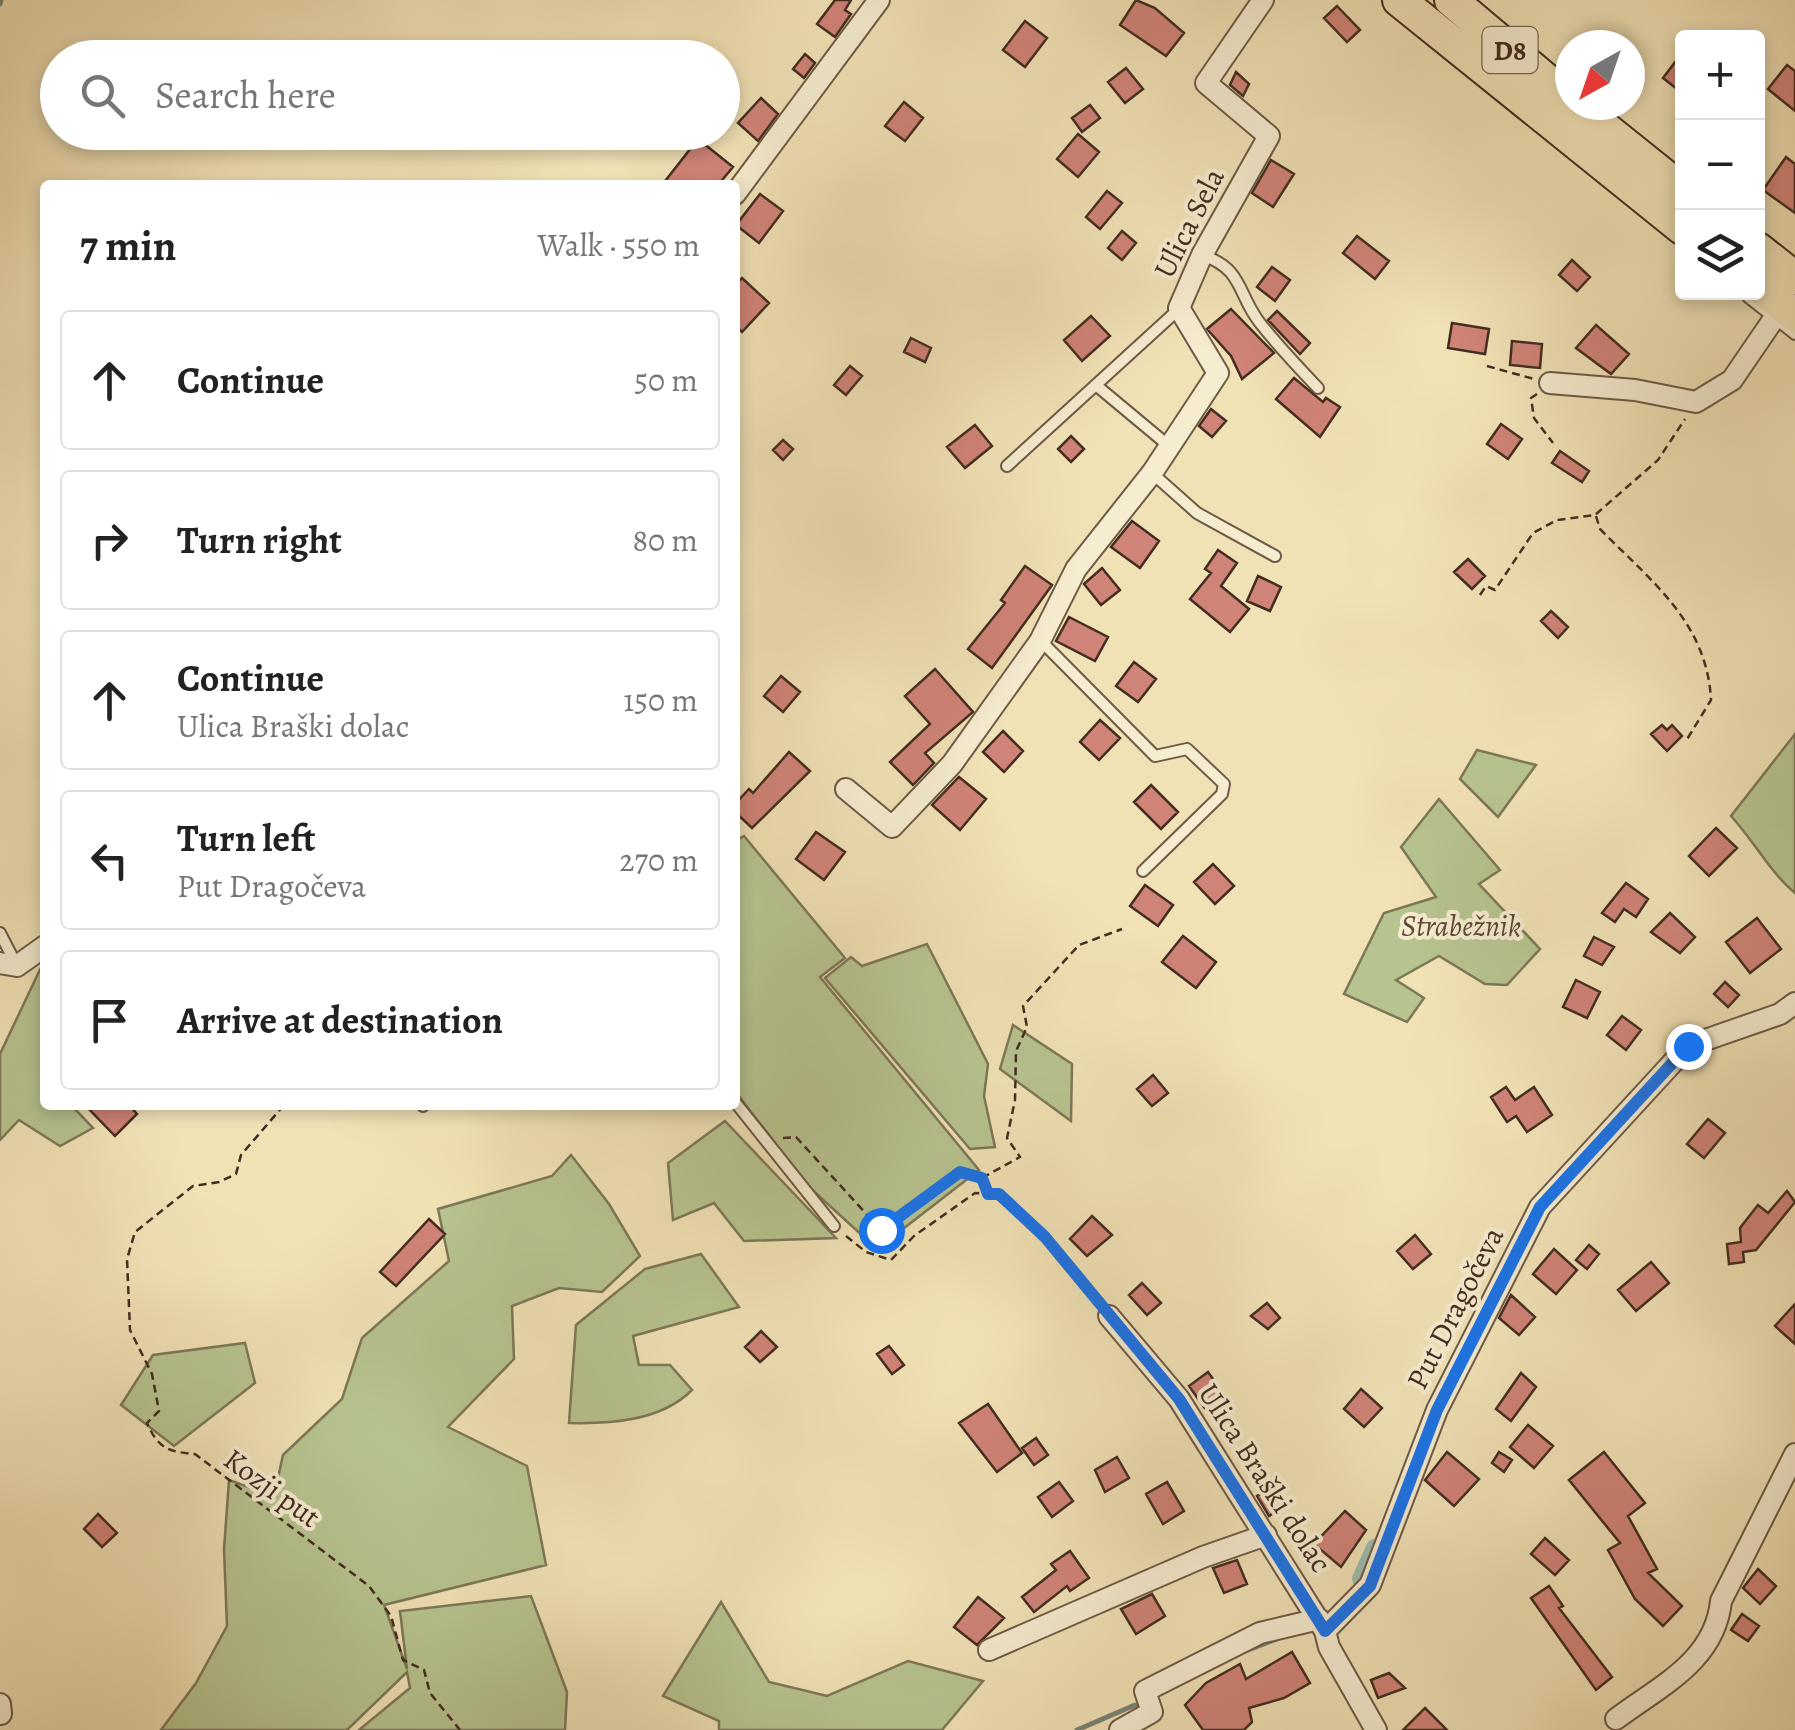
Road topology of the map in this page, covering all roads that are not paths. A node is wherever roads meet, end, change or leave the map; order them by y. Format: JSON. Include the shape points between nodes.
{"nodes":[{"id":1,"x":878,"y":0,"type":"edge"},
{"id":2,"x":1262,"y":0,"type":"edge"},
{"id":3,"x":1399,"y":0,"type":"edge"},
{"id":4,"x":1451,"y":0,"type":"edge"},
{"id":5,"x":1555,"y":87,"type":"edge"},
{"id":6,"x":1595,"y":120,"type":"edge"},
{"id":7,"x":1675,"y":184,"type":"edge"},
{"id":8,"x":740,"y":187,"type":"edge"},
{"id":9,"x":1675,"y":222,"type":"edge"},
{"id":10,"x":1765,"y":252,"type":"edge"},
{"id":11,"x":1202,"y":255,"type":"junction"},
{"id":12,"x":1793,"y":267,"type":"edge"},
{"id":13,"x":1765,"y":295,"type":"edge"},
{"id":14,"x":1756,"y":300,"type":"edge"},
{"id":15,"x":1179,"y":308,"type":"junction"},
{"id":16,"x":1784,"y":318,"type":"edge"},
{"id":17,"x":1795,"y":334,"type":"edge"},
{"id":18,"x":1550,"y":382,"type":"road end"},
{"id":19,"x":1097,"y":386,"type":"junction"},
{"id":20,"x":1318,"y":388,"type":"dead end"},
{"id":21,"x":1170,"y":447,"type":"junction"},
{"id":22,"x":1008,"y":466,"type":"dead end"},
{"id":23,"x":1152,"y":473,"type":"junction"},
{"id":24,"x":1276,"y":556,"type":"dead end"},
{"id":25,"x":1040,"y":640,"type":"junction"},
{"id":26,"x":846,"y":789,"type":"dead end"},
{"id":27,"x":1143,"y":872,"type":"dead end"},
{"id":28,"x":0,"y":933,"type":"edge"},
{"id":29,"x":40,"y":948,"type":"edge"},
{"id":30,"x":8,"y":964,"type":"edge"},
{"id":31,"x":1795,"y":1002,"type":"edge"},
{"id":32,"x":740,"y":1108,"type":"edge"},
{"id":33,"x":834,"y":1226,"type":"road end"},
{"id":34,"x":1109,"y":1316,"type":"road end"},
{"id":35,"x":1795,"y":1454,"type":"edge"},
{"id":36,"x":1266,"y":1535,"type":"junction"},
{"id":37,"x":1322,"y":1625,"type":"junction"},
{"id":38,"x":988,"y":1650,"type":"dead end"},
{"id":39,"x":1616,"y":1719,"type":"dead end"},
{"id":40,"x":1120,"y":1730,"type":"edge"},
{"id":41,"x":1376,"y":1730,"type":"edge"}],
"edges":[{"from":1,"to":8,"type":"street"},
{"from":2,"to":11,"type":"street","name":"Ulica Sela","via":[[1206,83],[1269,136]]},
{"from":3,"to":9,"type":"main road","number":"D8"},
{"from":4,"to":5,"type":"main road","number":"D8"},
{"from":6,"to":7,"type":"main road"},
{"from":10,"to":12,"type":"main road"},
{"from":11,"to":15,"type":"street","name":"Ulica Sela"},
{"from":11,"to":20,"type":"lane","via":[[1240,280],[1251,312]]},
{"from":13,"to":16,"type":"main road"},
{"from":14,"to":16,"type":"lane"},
{"from":15,"to":19,"type":"lane"},
{"from":15,"to":21,"type":"street","name":"Ulica Sela","via":[[1218,374]]},
{"from":16,"to":17,"type":"lane"},
{"from":16,"to":18,"type":"street","via":[[1732,380],[1696,402]]},
{"from":19,"to":21,"type":"lane"},
{"from":19,"to":22,"type":"lane"},
{"from":21,"to":23,"type":"street","name":"Ulica Sela"},
{"from":23,"to":24,"type":"lane","via":[[1197,513]]},
{"from":23,"to":25,"type":"street","name":"Ulica Sela","via":[[1076,569]]},
{"from":25,"to":26,"type":"street","name":"Ulica Sela","via":[[952,764],[892,827]]},
{"from":25,"to":27,"type":"lane","via":[[1155,756],[1187,749],[1224,784],[1222,794]]},
{"from":28,"to":30,"type":"lane"},
{"from":29,"to":30,"type":"street"},
{"from":31,"to":37,"type":"street","name":"Put Dragočeva","via":[[1780,1014],[1688,1046],[1540,1207],[1437,1410],[1370,1586]]},
{"from":32,"to":33,"type":"lane"},
{"from":34,"to":36,"type":"street","name":"Ulica Braški dolac","via":[[1179,1399]]},
{"from":35,"to":39,"type":"street","via":[[1721,1601],[1719,1622],[1701,1656]]},
{"from":36,"to":37,"type":"street","name":"Ulica Braški dolac"},
{"from":36,"to":38,"type":"street"},
{"from":37,"to":40,"type":"street","via":[[1260,1633],[1145,1692],[1152,1712]]},
{"from":37,"to":41,"type":"street"}]}
